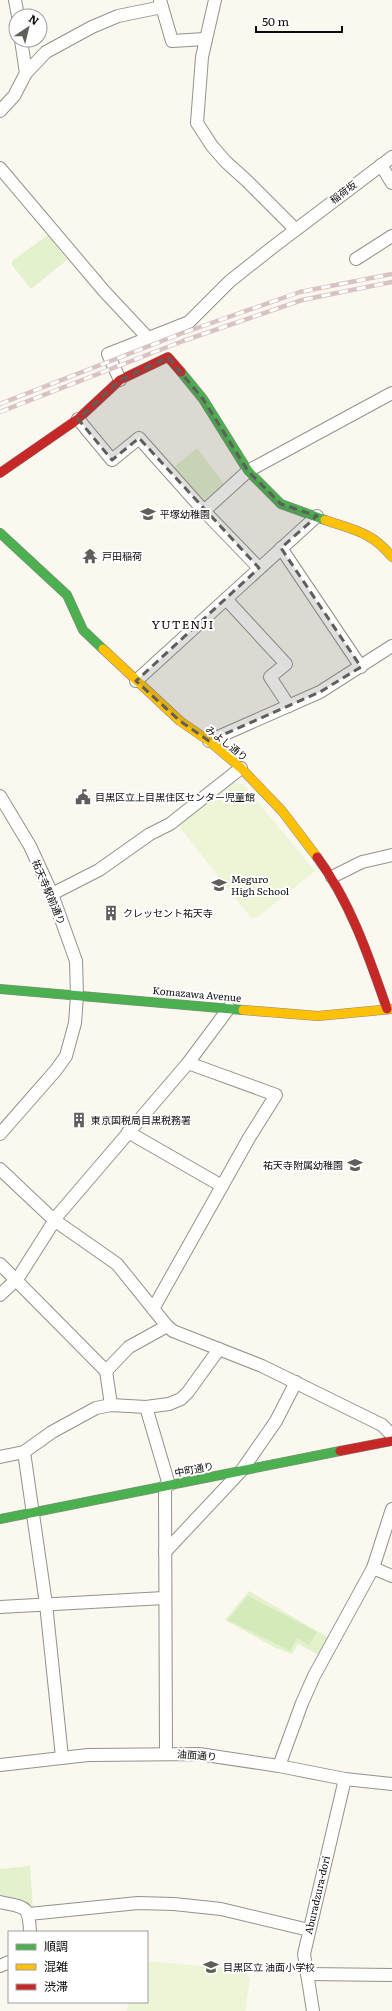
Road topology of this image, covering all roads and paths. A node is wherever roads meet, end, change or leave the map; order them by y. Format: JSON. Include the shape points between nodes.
{"nodes":[{"id":1,"x":215,"y":0,"type":"edge"},
{"id":2,"x":161,"y":3,"type":"edge"},
{"id":3,"x":205,"y":39,"type":"junction"},
{"id":4,"x":22,"y":48,"type":"edge"},
{"id":5,"x":26,"y":73,"type":"junction"},
{"id":6,"x":0,"y":111,"type":"edge"},
{"id":7,"x":392,"y":157,"type":"edge"},
{"id":8,"x":380,"y":165,"type":"junction"},
{"id":9,"x":0,"y":168,"type":"edge"},
{"id":10,"x":392,"y":183,"type":"edge"},
{"id":11,"x":295,"y":229,"type":"junction"},
{"id":12,"x":392,"y":236,"type":"edge"},
{"id":13,"x":356,"y":259,"type":"dead end"},
{"id":14,"x":148,"y":338,"type":"junction"},
{"id":15,"x":120,"y":380,"type":"junction"},
{"id":16,"x":392,"y":393,"type":"edge"},
{"id":17,"x":78,"y":419,"type":"junction"},
{"id":18,"x":248,"y":471,"type":"junction"},
{"id":19,"x":0,"y":473,"type":"edge"},
{"id":20,"x":204,"y":511,"type":"junction"},
{"id":21,"x":317,"y":516,"type":"junction"},
{"id":22,"x":0,"y":533,"type":"edge"},
{"id":23,"x":281,"y":548,"type":"junction"},
{"id":24,"x":392,"y":557,"type":"edge"},
{"id":25,"x":259,"y":568,"type":"junction"},
{"id":26,"x":226,"y":599,"type":"junction"},
{"id":27,"x":392,"y":646,"type":"edge"},
{"id":28,"x":361,"y":667,"type":"junction"},
{"id":29,"x":136,"y":681,"type":"junction"},
{"id":30,"x":289,"y":706,"type":"junction"},
{"id":31,"x":209,"y":742,"type":"junction"},
{"id":32,"x":242,"y":768,"type":"junction"},
{"id":33,"x":0,"y":796,"type":"edge"},
{"id":34,"x":392,"y":855,"type":"edge"},
{"id":35,"x":332,"y":877,"type":"junction"},
{"id":36,"x":52,"y":894,"type":"junction"},
{"id":37,"x":0,"y":988,"type":"edge"},
{"id":38,"x":77,"y":996,"type":"junction"},
{"id":39,"x":229,"y":1008,"type":"junction"},
{"id":40,"x":390,"y":1009,"type":"edge"},
{"id":41,"x":188,"y":1063,"type":"junction"},
{"id":42,"x":128,"y":1132,"type":"junction"},
{"id":43,"x":0,"y":1134,"type":"edge"},
{"id":44,"x":0,"y":1169,"type":"edge"},
{"id":45,"x":222,"y":1186,"type":"junction"},
{"id":46,"x":54,"y":1220,"type":"junction"},
{"id":47,"x":0,"y":1264,"type":"edge"},
{"id":48,"x":15,"y":1280,"type":"junction"},
{"id":49,"x":0,"y":1295,"type":"edge"},
{"id":50,"x":153,"y":1309,"type":"junction"},
{"id":51,"x":167,"y":1326,"type":"junction"},
{"id":52,"x":219,"y":1349,"type":"junction"},
{"id":53,"x":106,"y":1371,"type":"junction"},
{"id":54,"x":296,"y":1382,"type":"junction"},
{"id":55,"x":111,"y":1405,"type":"junction"},
{"id":56,"x":146,"y":1407,"type":"junction"},
{"id":57,"x":392,"y":1435,"type":"edge"},
{"id":58,"x":392,"y":1441,"type":"edge"},
{"id":59,"x":24,"y":1452,"type":"junction"},
{"id":60,"x":0,"y":1457,"type":"edge"},
{"id":61,"x":242,"y":1470,"type":"junction"},
{"id":62,"x":167,"y":1485,"type":"junction"},
{"id":63,"x":392,"y":1509,"type":"edge"},
{"id":64,"x":34,"y":1512,"type":"junction"},
{"id":65,"x":0,"y":1519,"type":"edge"},
{"id":66,"x":165,"y":1552,"type":"junction"},
{"id":67,"x":373,"y":1568,"type":"junction"},
{"id":68,"x":392,"y":1576,"type":"edge"},
{"id":69,"x":164,"y":1598,"type":"junction"},
{"id":70,"x":46,"y":1604,"type":"junction"},
{"id":71,"x":0,"y":1607,"type":"edge"},
{"id":72,"x":166,"y":1754,"type":"junction"},
{"id":73,"x":62,"y":1757,"type":"junction"},
{"id":74,"x":0,"y":1765,"type":"edge"},
{"id":75,"x":279,"y":1766,"type":"junction"},
{"id":76,"x":345,"y":1779,"type":"junction"},
{"id":77,"x":392,"y":1784,"type":"edge"},
{"id":78,"x":0,"y":1902,"type":"edge"},
{"id":79,"x":29,"y":1914,"type":"junction"},
{"id":80,"x":309,"y":1930,"type":"junction"},
{"id":81,"x":30,"y":1931,"type":"edge"},
{"id":82,"x":307,"y":1974,"type":"junction"},
{"id":83,"x":392,"y":1975,"type":"edge"},
{"id":84,"x":313,"y":2011,"type":"edge"}],
"edges":[{"from":1,"to":3,"type":"street"},
{"from":2,"to":3,"type":"street","via":[[172,42]]},
{"from":2,"to":5,"type":"street","via":[[92,27],[46,52]]},
{"from":3,"to":11,"type":"street","via":[[197,123],[226,162]]},
{"from":4,"to":5,"type":"street"},
{"from":5,"to":6,"type":"street","via":[[14,96]]},
{"from":7,"to":8,"type":"street","name":"稲荷坂"},
{"from":8,"to":10,"type":"street"},
{"from":8,"to":11,"type":"street","name":"稲荷坂"},
{"from":9,"to":14,"type":"street","via":[[104,291]]},
{"from":11,"to":14,"type":"street","name":"稲荷坂","via":[[230,281],[189,322]]},
{"from":12,"to":13,"type":"street"},
{"from":14,"to":15,"type":"street","via":[[108,354]]},
{"from":15,"to":17,"type":"street"},
{"from":15,"to":18,"type":"street","via":[[168,357],[203,399]]},
{"from":16,"to":18,"type":"street"},
{"from":17,"to":19,"type":"street"},
{"from":17,"to":20,"type":"street","via":[[112,460],[140,438]]},
{"from":18,"to":20,"type":"street"},
{"from":18,"to":21,"type":"street","via":[[281,504]]},
{"from":20,"to":25,"type":"street"},
{"from":21,"to":23,"type":"street"},
{"from":21,"to":24,"type":"street","via":[[373,537]]},
{"from":22,"to":29,"type":"street","name":"みよし通り","via":[[67,595],[83,630]]},
{"from":23,"to":25,"type":"street"},
{"from":23,"to":28,"type":"street"},
{"from":25,"to":26,"type":"street"},
{"from":26,"to":29,"type":"street"},
{"from":26,"to":30,"type":"street","via":[[286,664],[270,677]]},
{"from":27,"to":28,"type":"street"},
{"from":28,"to":30,"type":"street","via":[[320,692]]},
{"from":29,"to":31,"type":"street","name":"みよし通り","via":[[180,722]]},
{"from":30,"to":31,"type":"street"},
{"from":31,"to":32,"type":"street","name":"みよし通り"},
{"from":32,"to":35,"type":"street","name":"みよし通り","via":[[282,811]]},
{"from":32,"to":36,"type":"street","via":[[170,824],[150,834],[99,870]]},
{"from":33,"to":36,"type":"street","name":"祐天寺駅前通り","via":[[30,846]]},
{"from":34,"to":35,"type":"street","via":[[362,862]]},
{"from":35,"to":40,"type":"street","name":"みよし通り"},
{"from":36,"to":38,"type":"street","name":"祐天寺駅前通り","via":[[76,961]]},
{"from":37,"to":38,"type":"street","name":"Komazawa Avenue"},
{"from":38,"to":39,"type":"street","name":"Komazawa Avenue"},
{"from":38,"to":43,"type":"street","name":"祐天寺駅前通り","via":[[75,1023],[66,1056]]},
{"from":39,"to":40,"type":"street","name":"Komazawa Avenue","via":[[318,1016]]},
{"from":39,"to":41,"type":"street"},
{"from":41,"to":42,"type":"street"},
{"from":41,"to":45,"type":"street","via":[[276,1096]]},
{"from":42,"to":45,"type":"street"},
{"from":42,"to":46,"type":"street"},
{"from":44,"to":46,"type":"street"},
{"from":45,"to":50,"type":"street"},
{"from":46,"to":48,"type":"street"},
{"from":46,"to":50,"type":"street","via":[[117,1264]]},
{"from":47,"to":48,"type":"street"},
{"from":48,"to":49,"type":"street"},
{"from":48,"to":53,"type":"street"},
{"from":50,"to":51,"type":"street"},
{"from":51,"to":52,"type":"street","via":[[173,1331]]},
{"from":51,"to":53,"type":"street","via":[[129,1347]]},
{"from":52,"to":54,"type":"street"},
{"from":52,"to":56,"type":"street","via":[[181,1399],[169,1404]]},
{"from":53,"to":55,"type":"street"},
{"from":54,"to":57,"type":"street","via":[[382,1425]]},
{"from":54,"to":61,"type":"street","via":[[276,1421]]},
{"from":55,"to":56,"type":"street"},
{"from":55,"to":59,"type":"street","via":[[81,1415]]},
{"from":56,"to":62,"type":"street"},
{"from":58,"to":61,"type":"street","name":"中町通り"},
{"from":59,"to":60,"type":"street"},
{"from":59,"to":64,"type":"street"},
{"from":61,"to":62,"type":"street","name":"中町通り"},
{"from":61,"to":66,"type":"street"},
{"from":62,"to":64,"type":"street","name":"中町通り"},
{"from":62,"to":66,"type":"street"},
{"from":63,"to":67,"type":"street"},
{"from":64,"to":65,"type":"street","name":"中町通り"},
{"from":64,"to":70,"type":"street"},
{"from":66,"to":69,"type":"street"},
{"from":67,"to":68,"type":"street"},
{"from":67,"to":75,"type":"street","via":[[314,1676]]},
{"from":69,"to":70,"type":"street"},
{"from":69,"to":72,"type":"street"},
{"from":70,"to":71,"type":"street"},
{"from":70,"to":73,"type":"street"},
{"from":72,"to":73,"type":"street","name":"油面通り"},
{"from":72,"to":75,"type":"street","name":"油面通り","via":[[199,1754]]},
{"from":73,"to":74,"type":"street","name":"油面通り"},
{"from":75,"to":76,"type":"street","name":"油面通り"},
{"from":76,"to":77,"type":"street","name":"油面通り"},
{"from":76,"to":80,"type":"street","name":"Aburadzura-dori"},
{"from":78,"to":79,"type":"street","via":[[24,1908]]},
{"from":79,"to":80,"type":"street","via":[[138,1903],[174,1904],[221,1909]]},
{"from":79,"to":81,"type":"street"},
{"from":80,"to":82,"type":"street","name":"Aburadzura-dori","via":[[304,1954]]},
{"from":82,"to":83,"type":"street"},
{"from":82,"to":84,"type":"street","name":"Aburadzura-dori"}]}
